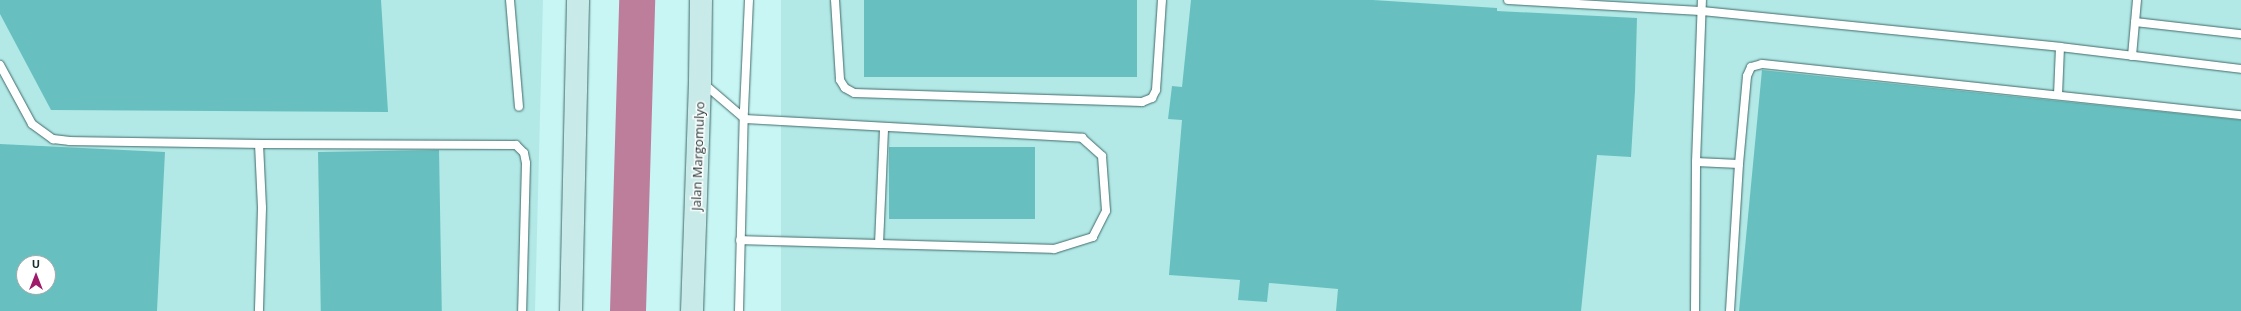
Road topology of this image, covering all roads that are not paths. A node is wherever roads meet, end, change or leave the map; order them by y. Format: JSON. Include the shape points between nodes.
{"nodes":[{"id":1,"x":510,"y":0,"type":"edge"},
{"id":2,"x":578,"y":0,"type":"edge"},
{"id":3,"x":701,"y":0,"type":"edge"},
{"id":4,"x":749,"y":0,"type":"edge"},
{"id":5,"x":835,"y":0,"type":"edge"},
{"id":6,"x":1162,"y":0,"type":"edge"},
{"id":7,"x":1508,"y":0,"type":"edge"},
{"id":8,"x":1702,"y":0,"type":"edge"},
{"id":9,"x":2137,"y":0,"type":"edge"},
{"id":10,"x":1702,"y":11,"type":"junction"},
{"id":11,"x":2135,"y":22,"type":"junction"},
{"id":12,"x":2241,"y":34,"type":"edge"},
{"id":13,"x":2060,"y":47,"type":"junction"},
{"id":14,"x":2132,"y":56,"type":"junction"},
{"id":15,"x":0,"y":65,"type":"edge"},
{"id":16,"x":2241,"y":69,"type":"edge"},
{"id":17,"x":700,"y":81,"type":"junction"},
{"id":18,"x":2058,"y":95,"type":"junction"},
{"id":19,"x":519,"y":107,"type":"dead end"},
{"id":20,"x":2241,"y":115,"type":"edge"},
{"id":21,"x":745,"y":119,"type":"junction"},
{"id":22,"x":884,"y":128,"type":"junction"},
{"id":23,"x":259,"y":144,"type":"junction"},
{"id":24,"x":1696,"y":162,"type":"junction"},
{"id":25,"x":1739,"y":164,"type":"junction"},
{"id":26,"x":740,"y":240,"type":"junction"},
{"id":27,"x":879,"y":244,"type":"junction"},
{"id":28,"x":259,"y":311,"type":"edge"},
{"id":29,"x":522,"y":311,"type":"edge"},
{"id":30,"x":571,"y":311,"type":"edge"},
{"id":31,"x":692,"y":311,"type":"edge"},
{"id":32,"x":739,"y":311,"type":"edge"},
{"id":33,"x":1695,"y":311,"type":"edge"},
{"id":34,"x":1730,"y":311,"type":"edge"}],
"edges":[{"from":1,"to":19,"type":"lane"},
{"from":2,"to":30,"type":"main road"},
{"from":3,"to":17,"type":"main road","name":"Jalan Margomulyo"},
{"from":4,"to":21,"type":"lane"},
{"from":5,"to":6,"type":"lane","via":[[840,80],[845,88],[854,93],[1142,102],[1152,98],[1156,90]]},
{"from":7,"to":10,"type":"lane"},
{"from":8,"to":10,"type":"lane"},
{"from":9,"to":11,"type":"lane"},
{"from":10,"to":13,"type":"lane"},
{"from":10,"to":24,"type":"lane"},
{"from":11,"to":12,"type":"lane"},
{"from":11,"to":14,"type":"lane"},
{"from":13,"to":14,"type":"lane"},
{"from":13,"to":18,"type":"lane"},
{"from":14,"to":16,"type":"lane"},
{"from":15,"to":23,"type":"lane","via":[[32,124],[53,139]]},
{"from":17,"to":21,"type":"lane"},
{"from":17,"to":31,"type":"main road","name":"Jalan Margomulyo"},
{"from":18,"to":20,"type":"lane"},
{"from":18,"to":25,"type":"lane","via":[[1762,64],[1751,67],[1747,76]]},
{"from":21,"to":22,"type":"lane"},
{"from":21,"to":26,"type":"lane"},
{"from":22,"to":27,"type":"lane"},
{"from":22,"to":27,"type":"lane","via":[[1082,138],[1102,156],[1106,211],[1093,237],[1054,249]]},
{"from":23,"to":28,"type":"lane","via":[[262,208]]},
{"from":23,"to":29,"type":"lane","via":[[516,145],[524,153],[526,162]]},
{"from":24,"to":25,"type":"lane"},
{"from":24,"to":33,"type":"lane"},
{"from":25,"to":34,"type":"lane"},
{"from":26,"to":27,"type":"lane"},
{"from":26,"to":32,"type":"lane"}]}
